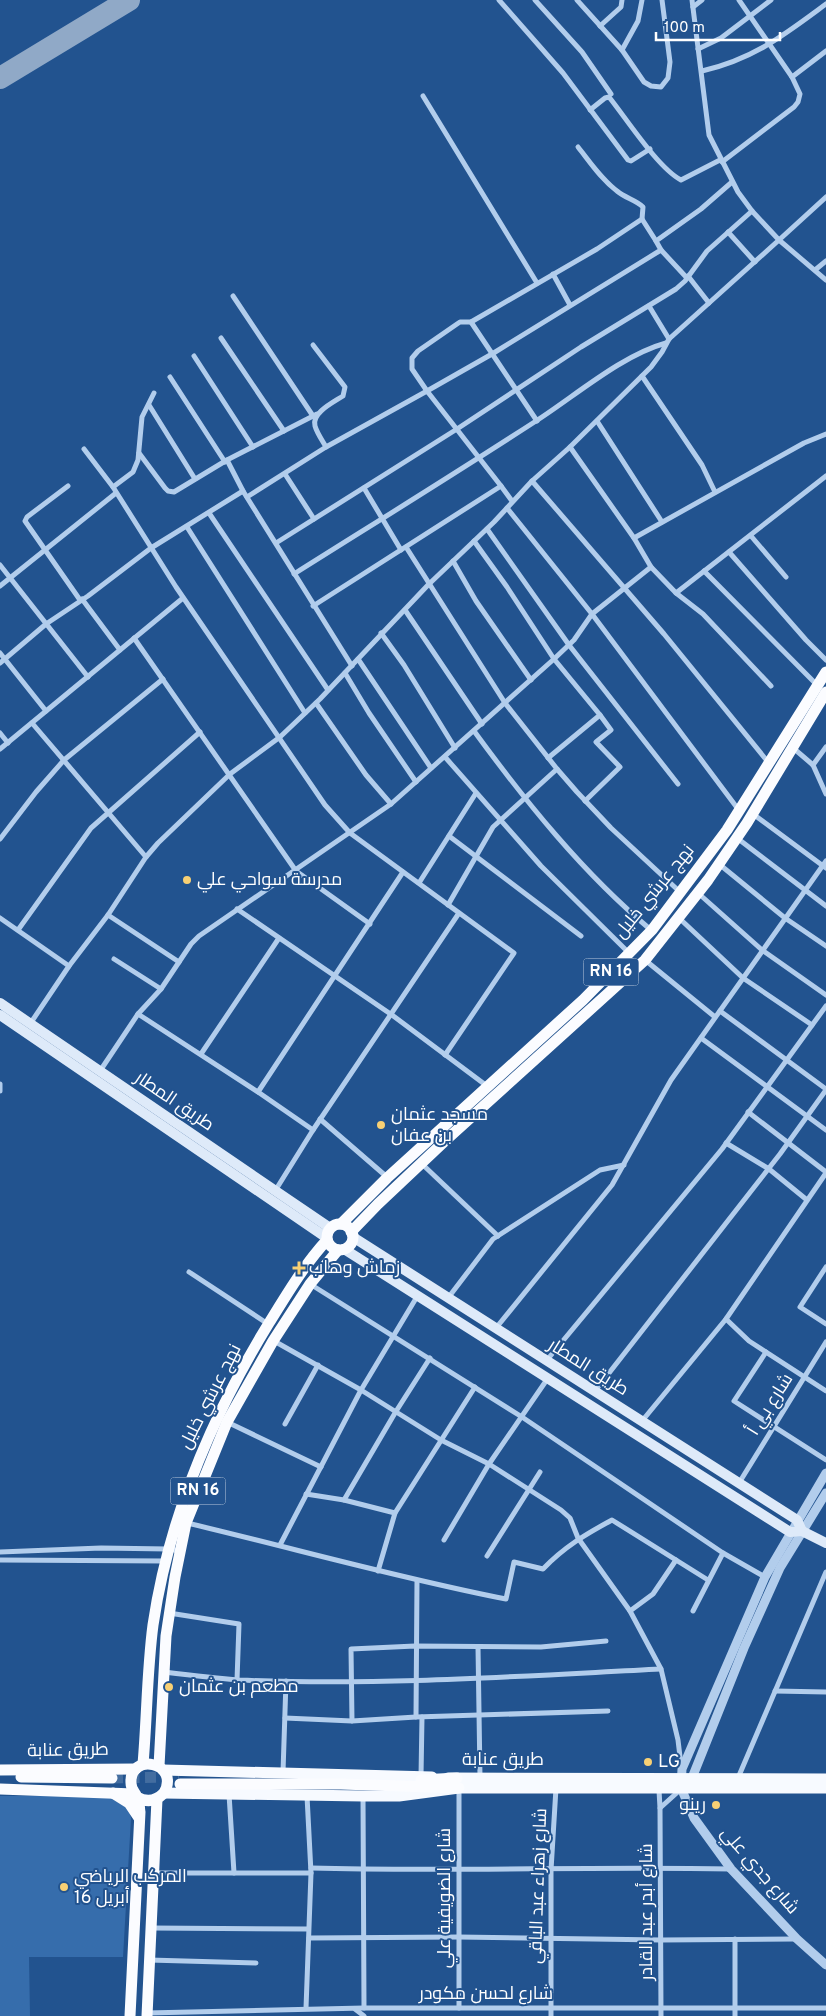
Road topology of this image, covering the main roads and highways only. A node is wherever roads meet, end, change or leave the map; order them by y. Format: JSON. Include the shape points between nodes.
{"nodes":[{"id":1,"x":826,"y":672,"type":"edge"},
{"id":2,"x":822,"y":689,"type":"edge"},
{"id":3,"x":0,"y":1003,"type":"edge"},
{"id":4,"x":0,"y":1015,"type":"edge"},
{"id":5,"x":28,"y":1028,"type":"junction"},
{"id":6,"x":272,"y":1195,"type":"junction"},
{"id":7,"x":331,"y":1232,"type":"junction"},
{"id":8,"x":352,"y":1233,"type":"junction"},
{"id":9,"x":341,"y":1250,"type":"junction"},
{"id":10,"x":802,"y":1531,"type":"junction"},
{"id":11,"x":826,"y":1543,"type":"edge"},
{"id":12,"x":144,"y":1747,"type":"junction"},
{"id":13,"x":140,"y":1767,"type":"junction"},
{"id":14,"x":122,"y":1768,"type":"junction"},
{"id":15,"x":161,"y":1768,"type":"junction"},
{"id":16,"x":0,"y":1770,"type":"edge"},
{"id":17,"x":0,"y":1777,"type":"edge"},
{"id":18,"x":684,"y":1778,"type":"junction"},
{"id":19,"x":826,"y":1779,"type":"edge"},
{"id":20,"x":179,"y":1781,"type":"tunnel mouth"},
{"id":21,"x":0,"y":1782,"type":"edge"},
{"id":22,"x":458,"y":1783,"type":"junction"},
{"id":23,"x":112,"y":1785,"type":"junction"},
{"id":24,"x":826,"y":1788,"type":"edge"},
{"id":25,"x":0,"y":1789,"type":"edge"},
{"id":26,"x":136,"y":1795,"type":"junction"},
{"id":27,"x":160,"y":1796,"type":"junction"},
{"id":28,"x":140,"y":1820,"type":"junction"},
{"id":29,"x":147,"y":2014,"type":"edge"},
{"id":30,"x":130,"y":2016,"type":"edge"}],
"edges":[{"from":1,"to":2,"type":"highway","name":"نهج عرشي خليل","number":"RN 16"},
{"from":2,"to":7,"type":"highway","name":"نهج عرشي خليل","number":"RN 16","via":[[768,763],[727,830],[652,930],[583,1000]]},
{"from":2,"to":8,"type":"highway","name":"نهج عرشي خليل","number":"RN 16","via":[[753,814],[698,893],[645,960],[378,1204]]},
{"from":3,"to":5,"type":"main road","name":"طريق المطار"},
{"from":4,"to":5,"type":"main road","name":"طريق المطار"},
{"from":5,"to":6,"type":"main road","name":"طريق المطار"},
{"from":5,"to":6,"type":"main road","name":"طريق المطار","via":[[100,1071]]},
{"from":6,"to":7,"type":"main road","name":"طريق المطار"},
{"from":7,"to":8,"type":"highway","via":[[347,1226]]},
{"from":7,"to":9,"type":"highway","via":[[331,1247]]},
{"from":7,"to":12,"type":"highway","name":"نهج عرشي خليل","number":"RN 16","via":[[244,1365],[211,1431],[184,1497],[168,1549],[153,1625]]},
{"from":8,"to":9,"type":"highway","via":[[351,1242]]},
{"from":8,"to":10,"type":"main road","name":"طريق المطار","via":[[356,1239],[797,1520]]},
{"from":9,"to":10,"type":"main road","name":"طريق المطار","via":[[418,1295],[790,1532]]},
{"from":9,"to":15,"type":"highway","name":"نهج عرشي خليل","number":"RN 16","via":[[310,1284],[227,1422],[186,1523],[169,1613]]},
{"from":10,"to":11,"type":"main road"},
{"from":12,"to":13,"type":"highway","name":"نهج عرشي خليل","number":"RN 16"},
{"from":12,"to":14,"type":"highway","via":[[136,1763]]},
{"from":13,"to":14,"type":"highway","name":"طريق عنابة"},
{"from":13,"to":15,"type":"highway","via":[[148,1764]]},
{"from":13,"to":26,"type":"highway","via":[[130,1781]]},
{"from":14,"to":16,"type":"highway","name":"طريق عنابة"},
{"from":15,"to":22,"type":"main road","via":[[421,1777]]},
{"from":15,"to":27,"type":"highway","via":[[168,1784]]},
{"from":17,"to":23,"type":"highway","name":"طريق عنابة"},
{"from":18,"to":19,"type":"main road","name":"طريق عنابة"},
{"from":18,"to":22,"type":"main road","name":"طريق عنابة","via":[[480,1778]]},
{"from":18,"to":22,"type":"main road","name":"طريق عنابة","via":[[659,1790]]},
{"from":18,"to":24,"type":"main road","name":"طريق عنابة"},
{"from":20,"to":22,"type":"highway","name":"طريق عنابة"},
{"from":21,"to":23,"type":"highway","name":"طريق عنابة"},
{"from":22,"to":27,"type":"main road","via":[[399,1796]]},
{"from":23,"to":25,"type":"highway","name":"طريق عنابة"},
{"from":23,"to":26,"type":"highway","name":"طريق عنابة"},
{"from":23,"to":28,"type":"highway"},
{"from":26,"to":27,"type":"highway","via":[[144,1800]]},
{"from":26,"to":28,"type":"highway"},
{"from":27,"to":29,"type":"highway"},
{"from":28,"to":30,"type":"highway"}]}
